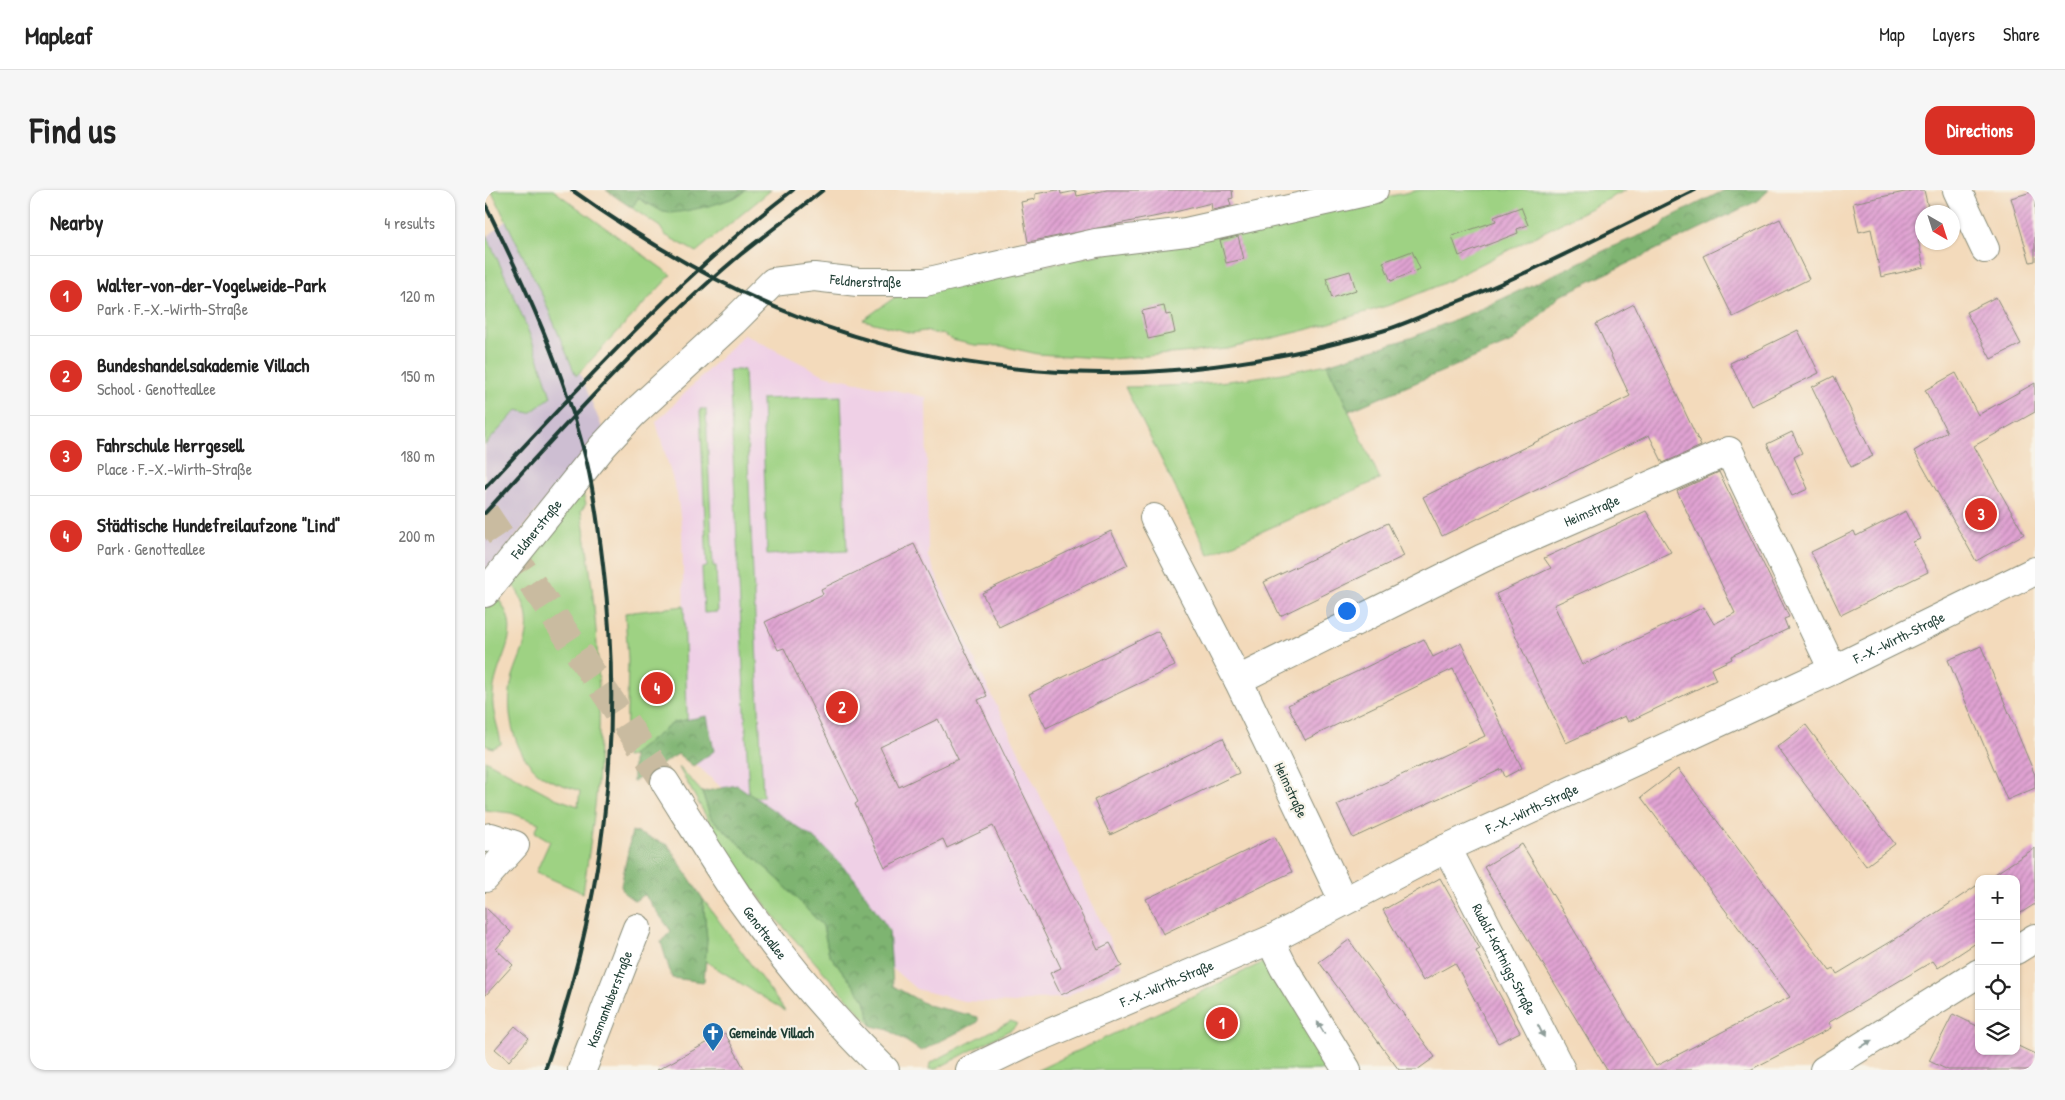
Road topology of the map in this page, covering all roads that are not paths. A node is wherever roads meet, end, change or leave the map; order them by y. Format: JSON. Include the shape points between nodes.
{"nodes":[{"id":1,"x":1374,"y":190,"type":"edge"},
{"id":2,"x":1957,"y":190,"type":"edge"},
{"id":3,"x":1985,"y":249,"type":"dead end"},
{"id":4,"x":1154,"y":518,"type":"dead end"},
{"id":5,"x":2035,"y":571,"type":"edge"},
{"id":6,"x":485,"y":592,"type":"edge"},
{"id":7,"x":1833,"y":670,"type":"junction"},
{"id":8,"x":1239,"y":680,"type":"junction"},
{"id":9,"x":665,"y":782,"type":"tunnel mouth"},
{"id":10,"x":485,"y":838,"type":"edge"},
{"id":11,"x":1447,"y":848,"type":"junction"},
{"id":12,"x":485,"y":878,"type":"edge"},
{"id":13,"x":1343,"y":900,"type":"junction"},
{"id":14,"x":637,"y":928,"type":"dead end"},
{"id":15,"x":2035,"y":938,"type":"edge"},
{"id":16,"x":1270,"y":940,"type":"junction"},
{"id":17,"x":2020,"y":947,"type":"edge"},
{"id":18,"x":1975,"y":976,"type":"edge"},
{"id":19,"x":582,"y":1070,"type":"edge"},
{"id":20,"x":885,"y":1070,"type":"edge"},
{"id":21,"x":970,"y":1070,"type":"edge"},
{"id":22,"x":1347,"y":1070,"type":"edge"},
{"id":23,"x":1561,"y":1070,"type":"edge"},
{"id":24,"x":1824,"y":1070,"type":"edge"}],
"edges":[{"from":1,"to":6,"type":"street","name":"Feldnerstraße","via":[[1185,232],[1096,244],[925,282],[858,282],[814,277],[773,282],[666,381],[603,446]]},
{"from":2,"to":3,"type":"street"},
{"from":4,"to":8,"type":"street","name":"Heimstraße"},
{"from":5,"to":7,"type":"street","name":"F.-X.-Wirth-Straße"},
{"from":7,"to":8,"type":"street","name":"Heimstraße","via":[[1729,451],[1483,558]]},
{"from":7,"to":11,"type":"street","name":"F.-X.-Wirth-Straße"},
{"from":8,"to":13,"type":"street","name":"Heimstraße"},
{"from":9,"to":20,"type":"street","name":"Genotteallee","via":[[737,895],[805,984]]},
{"from":10,"to":12,"type":"street","via":[[515,845]]},
{"from":11,"to":13,"type":"street","name":"F.-X.-Wirth-Straße"},
{"from":11,"to":23,"type":"street","name":"Rudolf-Kattnigg-Straße","one_way":true},
{"from":13,"to":16,"type":"street","name":"F.-X.-Wirth-Straße"},
{"from":14,"to":19,"type":"street","name":"Kasmanhuberstraße"},
{"from":15,"to":17,"type":"street"},
{"from":16,"to":21,"type":"street","name":"F.-X.-Wirth-Straße","via":[[1026,1043]]},
{"from":22,"to":16,"type":"street","one_way":true},
{"from":24,"to":18,"type":"street","one_way":true}]}
